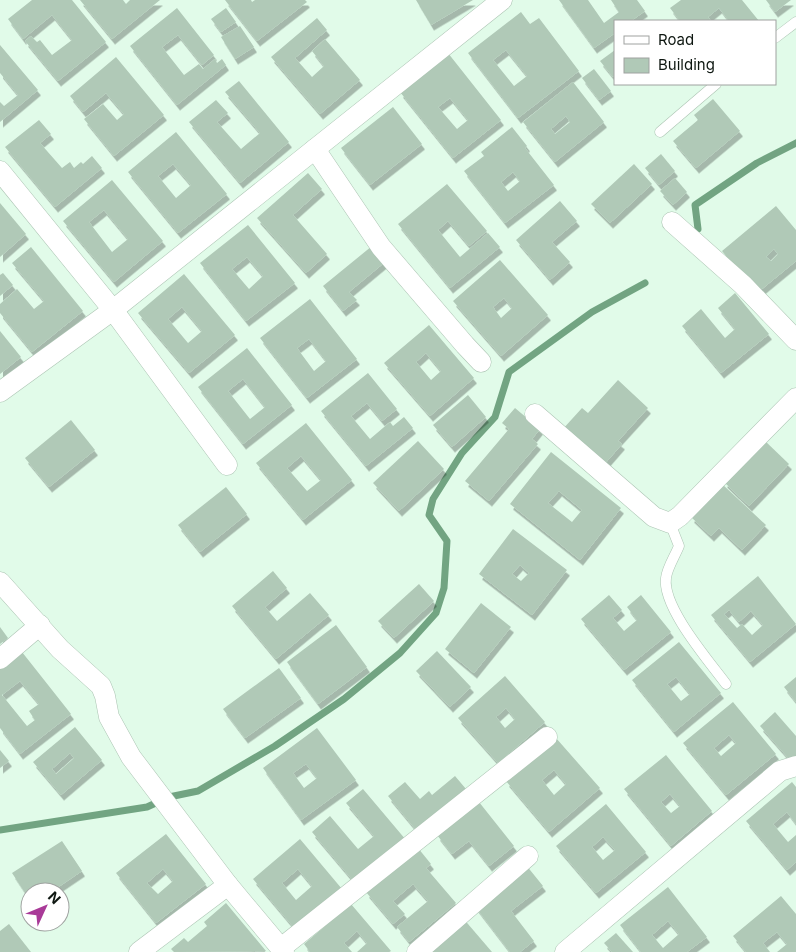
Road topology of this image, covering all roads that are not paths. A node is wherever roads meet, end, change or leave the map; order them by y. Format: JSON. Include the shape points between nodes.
{"nodes":[{"id":1,"x":502,"y":0,"type":"edge"},
{"id":2,"x":796,"y":22,"type":"edge"},
{"id":3,"x":776,"y":37,"type":"edge"},
{"id":4,"x":715,"y":85,"type":"edge"},
{"id":5,"x":660,"y":132,"type":"dead end"},
{"id":6,"x":315,"y":149,"type":"junction"},
{"id":7,"x":0,"y":171,"type":"edge"},
{"id":8,"x":672,"y":222,"type":"dead end"},
{"id":9,"x":112,"y":310,"type":"junction"},
{"id":10,"x":796,"y":340,"type":"edge"},
{"id":11,"x":481,"y":362,"type":"dead end"},
{"id":12,"x":0,"y":392,"type":"edge"},
{"id":13,"x":796,"y":398,"type":"edge"},
{"id":14,"x":536,"y":414,"type":"dead end"},
{"id":15,"x":227,"y":465,"type":"dead end"},
{"id":16,"x":670,"y":523,"type":"junction"},
{"id":17,"x":0,"y":582,"type":"edge"},
{"id":18,"x":40,"y":625,"type":"junction"},
{"id":19,"x":0,"y":659,"type":"edge"},
{"id":20,"x":726,"y":684,"type":"dead end"},
{"id":21,"x":547,"y":737,"type":"dead end"},
{"id":22,"x":796,"y":766,"type":"edge"},
{"id":23,"x":528,"y":856,"type":"dead end"},
{"id":24,"x":228,"y":885,"type":"junction"},
{"id":25,"x":283,"y":950,"type":"edge"},
{"id":26,"x":140,"y":952,"type":"edge"},
{"id":27,"x":417,"y":952,"type":"edge"},
{"id":28,"x":565,"y":952,"type":"edge"}],
"edges":[{"from":1,"to":6,"type":"street"},
{"from":2,"to":3,"type":"lane"},
{"from":4,"to":5,"type":"lane"},
{"from":6,"to":9,"type":"street"},
{"from":6,"to":11,"type":"street","via":[[382,247]]},
{"from":7,"to":9,"type":"street"},
{"from":8,"to":10,"type":"street","via":[[743,285]]},
{"from":9,"to":12,"type":"street"},
{"from":9,"to":15,"type":"street"},
{"from":13,"to":16,"type":"street"},
{"from":14,"to":16,"type":"street","via":[[654,517]]},
{"from":16,"to":20,"type":"lane","via":[[679,546],[666,578],[668,596],[686,631]]},
{"from":17,"to":18,"type":"street"},
{"from":18,"to":19,"type":"street"},
{"from":18,"to":24,"type":"street","via":[[60,649],[101,686],[109,716],[131,757]]},
{"from":21,"to":25,"type":"street"},
{"from":22,"to":28,"type":"street","via":[[780,771]]},
{"from":23,"to":27,"type":"street"},
{"from":24,"to":25,"type":"street"},
{"from":24,"to":26,"type":"street"}]}
